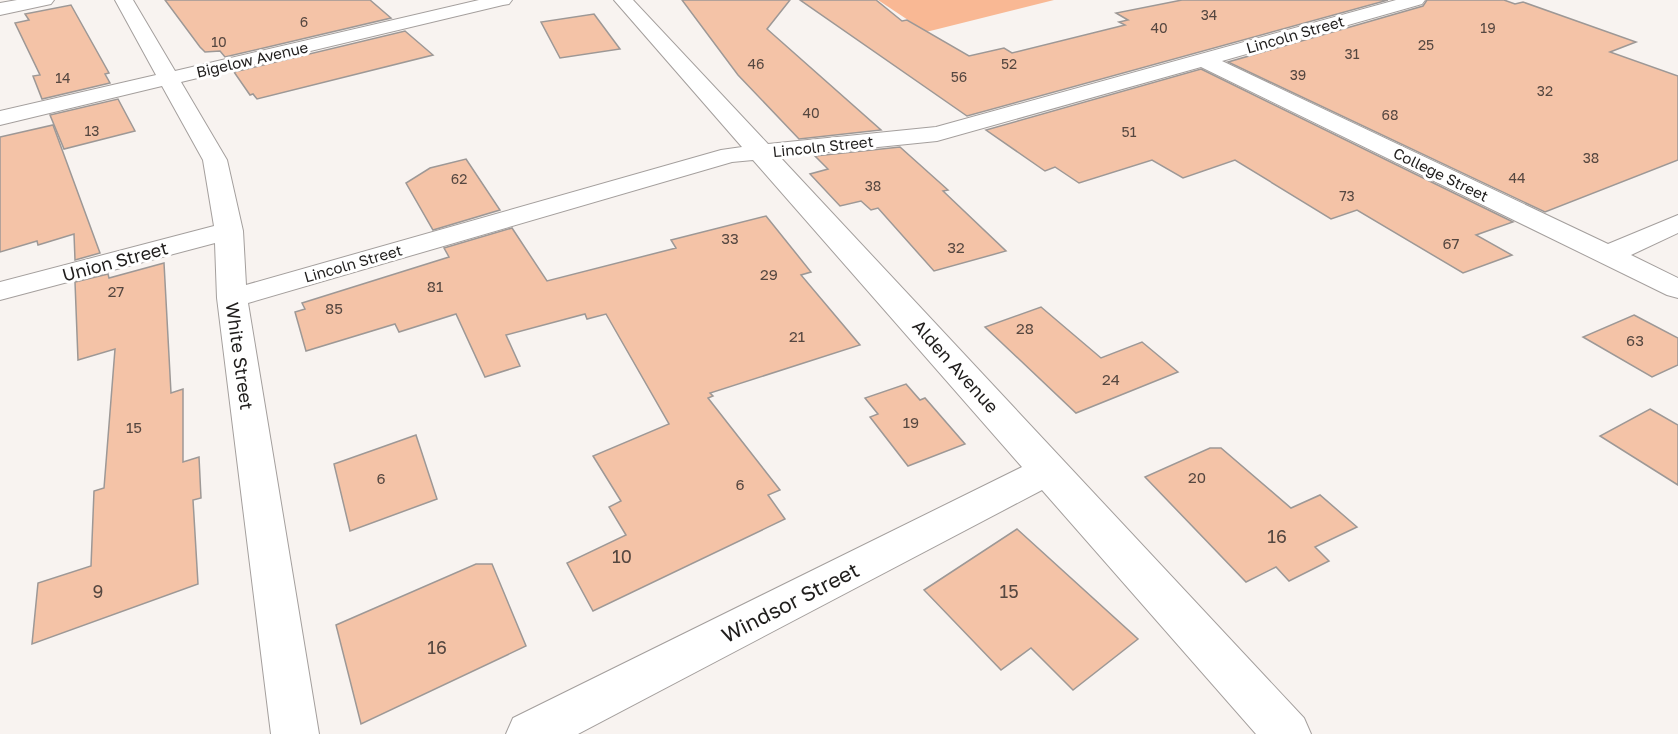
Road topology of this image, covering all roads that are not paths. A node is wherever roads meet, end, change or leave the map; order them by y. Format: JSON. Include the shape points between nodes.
{"nodes":[{"id":1,"x":45,"y":0,"type":"edge"},
{"id":2,"x":124,"y":0,"type":"edge"},
{"id":3,"x":504,"y":0,"type":"edge"},
{"id":4,"x":623,"y":0,"type":"edge"},
{"id":5,"x":1416,"y":0,"type":"edge"},
{"id":6,"x":0,"y":9,"type":"edge"},
{"id":7,"x":1204,"y":60,"type":"junction"},
{"id":8,"x":169,"y":78,"type":"junction"},
{"id":9,"x":0,"y":118,"type":"edge"},
{"id":10,"x":764,"y":153,"type":"junction"},
{"id":11,"x":1678,"y":223,"type":"edge"},
{"id":12,"x":229,"y":231,"type":"junction"},
{"id":13,"x":1608,"y":255,"type":"junction"},
{"id":14,"x":1678,"y":289,"type":"edge"},
{"id":15,"x":0,"y":291,"type":"edge"},
{"id":16,"x":232,"y":298,"type":"junction"},
{"id":17,"x":1049,"y":470,"type":"junction"},
{"id":18,"x":295,"y":734,"type":"edge"},
{"id":19,"x":530,"y":734,"type":"edge"},
{"id":20,"x":1287,"y":734,"type":"edge"}],
"edges":[{"from":1,"to":6,"type":"street"},
{"from":2,"to":8,"type":"street","name":"White Street"},
{"from":3,"to":8,"type":"street","name":"Bigelow Avenue"},
{"from":4,"to":10,"type":"street","name":"Alden Avenue"},
{"from":5,"to":7,"type":"street","name":"Lincoln Street"},
{"from":7,"to":10,"type":"street","name":"Lincoln Street","via":[[937,134]]},
{"from":7,"to":13,"type":"street","name":"College Street"},
{"from":8,"to":9,"type":"street","name":"Bigelow Avenue"},
{"from":8,"to":12,"type":"street","name":"White Street","via":[[215,160],[223,185]]},
{"from":10,"to":16,"type":"street","name":"Lincoln Street","via":[[730,155]]},
{"from":10,"to":17,"type":"street","name":"Alden Avenue"},
{"from":11,"to":13,"type":"street"},
{"from":12,"to":15,"type":"street","name":"Union Street"},
{"from":12,"to":16,"type":"street","name":"White Street"},
{"from":13,"to":14,"type":"street","name":"College Street"},
{"from":16,"to":18,"type":"street","name":"White Street"},
{"from":17,"to":19,"type":"street","name":"Windsor Street"},
{"from":17,"to":20,"type":"street","name":"Alden Avenue"}]}
